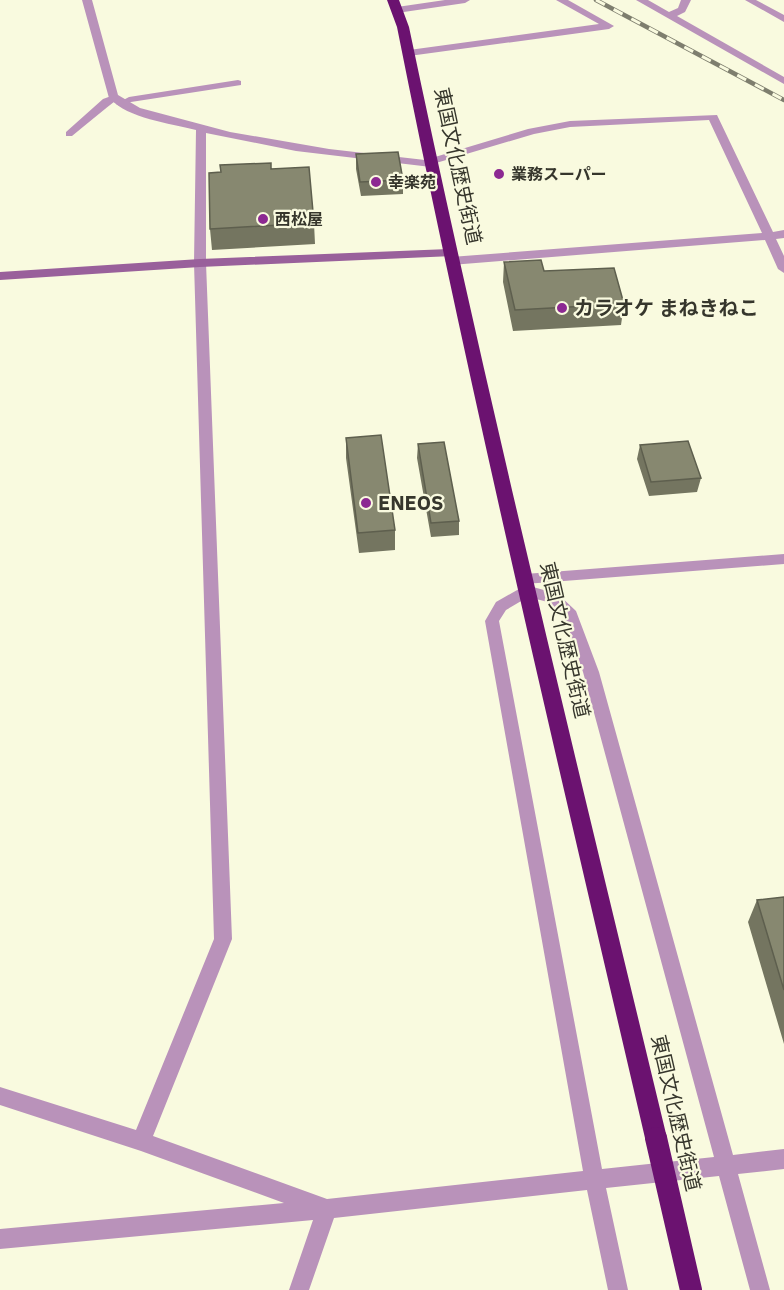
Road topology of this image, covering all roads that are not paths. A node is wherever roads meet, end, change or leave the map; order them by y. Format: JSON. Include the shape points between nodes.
{"nodes":[{"id":1,"x":87,"y":0,"type":"edge"},
{"id":2,"x":465,"y":0,"type":"edge"},
{"id":3,"x":561,"y":0,"type":"edge"},
{"id":4,"x":641,"y":0,"type":"edge"},
{"id":5,"x":686,"y":0,"type":"edge"},
{"id":6,"x":749,"y":0,"type":"edge"},
{"id":7,"x":395,"y":5,"type":"edge"},
{"id":8,"x":669,"y":16,"type":"junction"},
{"id":9,"x":784,"y":19,"type":"edge"},
{"id":10,"x":409,"y":53,"type":"junction"},
{"id":11,"x":784,"y":81,"type":"edge"},
{"id":12,"x":238,"y":83,"type":"dead end"},
{"id":13,"x":118,"y":101,"type":"junction"},
{"id":14,"x":201,"y":129,"type":"junction"},
{"id":15,"x":69,"y":134,"type":"dead end"},
{"id":16,"x":431,"y":163,"type":"junction"},
{"id":17,"x":784,"y":234,"type":"edge"},
{"id":18,"x":769,"y":236,"type":"junction"},
{"id":19,"x":450,"y":257,"type":"junction"},
{"id":20,"x":200,"y":263,"type":"junction"},
{"id":21,"x":784,"y":269,"type":"edge"},
{"id":22,"x":0,"y":276,"type":"edge"},
{"id":23,"x":784,"y":559,"type":"edge"},
{"id":24,"x":525,"y":585,"type":"junction"},
{"id":25,"x":0,"y":1096,"type":"edge"},
{"id":26,"x":141,"y":1142,"type":"junction"},
{"id":27,"x":784,"y":1159,"type":"edge"},
{"id":28,"x":728,"y":1167,"type":"junction"},
{"id":29,"x":594,"y":1179,"type":"junction"},
{"id":30,"x":327,"y":1209,"type":"junction"},
{"id":31,"x":0,"y":1239,"type":"edge"},
{"id":32,"x":299,"y":1290,"type":"edge"},
{"id":33,"x":618,"y":1290,"type":"edge"},
{"id":34,"x":691,"y":1290,"type":"edge"},
{"id":35,"x":760,"y":1290,"type":"edge"}],
"edges":[{"from":1,"to":13,"type":"street"},
{"from":2,"to":7,"type":"street"},
{"from":3,"to":10,"type":"street","via":[[609,26]]},
{"from":4,"to":8,"type":"street"},
{"from":5,"to":8,"type":"street","via":[[682,10]]},
{"from":6,"to":9,"type":"lane"},
{"from":7,"to":10,"type":"highway","name":"東国文化歴史街道"},
{"from":8,"to":11,"type":"street"},
{"from":10,"to":16,"type":"highway","name":"東国文化歴史街道"},
{"from":12,"to":13,"type":"lane"},
{"from":13,"to":14,"type":"street"},
{"from":13,"to":15,"type":"lane","via":[[106,101]]},
{"from":14,"to":16,"type":"street","via":[[271,145]]},
{"from":14,"to":20,"type":"street"},
{"from":16,"to":18,"type":"street","via":[[532,131],[570,124],[713,117]]},
{"from":16,"to":19,"type":"highway","name":"東国文化歴史街道"},
{"from":17,"to":18,"type":"street"},
{"from":18,"to":19,"type":"street"},
{"from":18,"to":21,"type":"street"},
{"from":19,"to":20,"type":"street"},
{"from":19,"to":24,"type":"highway","name":"東国文化歴史街道"},
{"from":20,"to":22,"type":"street"},
{"from":20,"to":26,"type":"street","via":[[223,939]]},
{"from":23,"to":24,"type":"street"},
{"from":24,"to":28,"type":"street","via":[[553,598],[571,615],[591,672]]},
{"from":24,"to":29,"type":"street","via":[[501,606],[492,621]]},
{"from":24,"to":34,"type":"highway","name":"東国文化歴史街道","bridge":true},
{"from":25,"to":26,"type":"street"},
{"from":26,"to":30,"type":"street"},
{"from":27,"to":28,"type":"street"},
{"from":28,"to":29,"type":"street"},
{"from":28,"to":35,"type":"street"},
{"from":29,"to":30,"type":"street"},
{"from":29,"to":33,"type":"street"},
{"from":30,"to":31,"type":"street"},
{"from":30,"to":32,"type":"street"}]}
